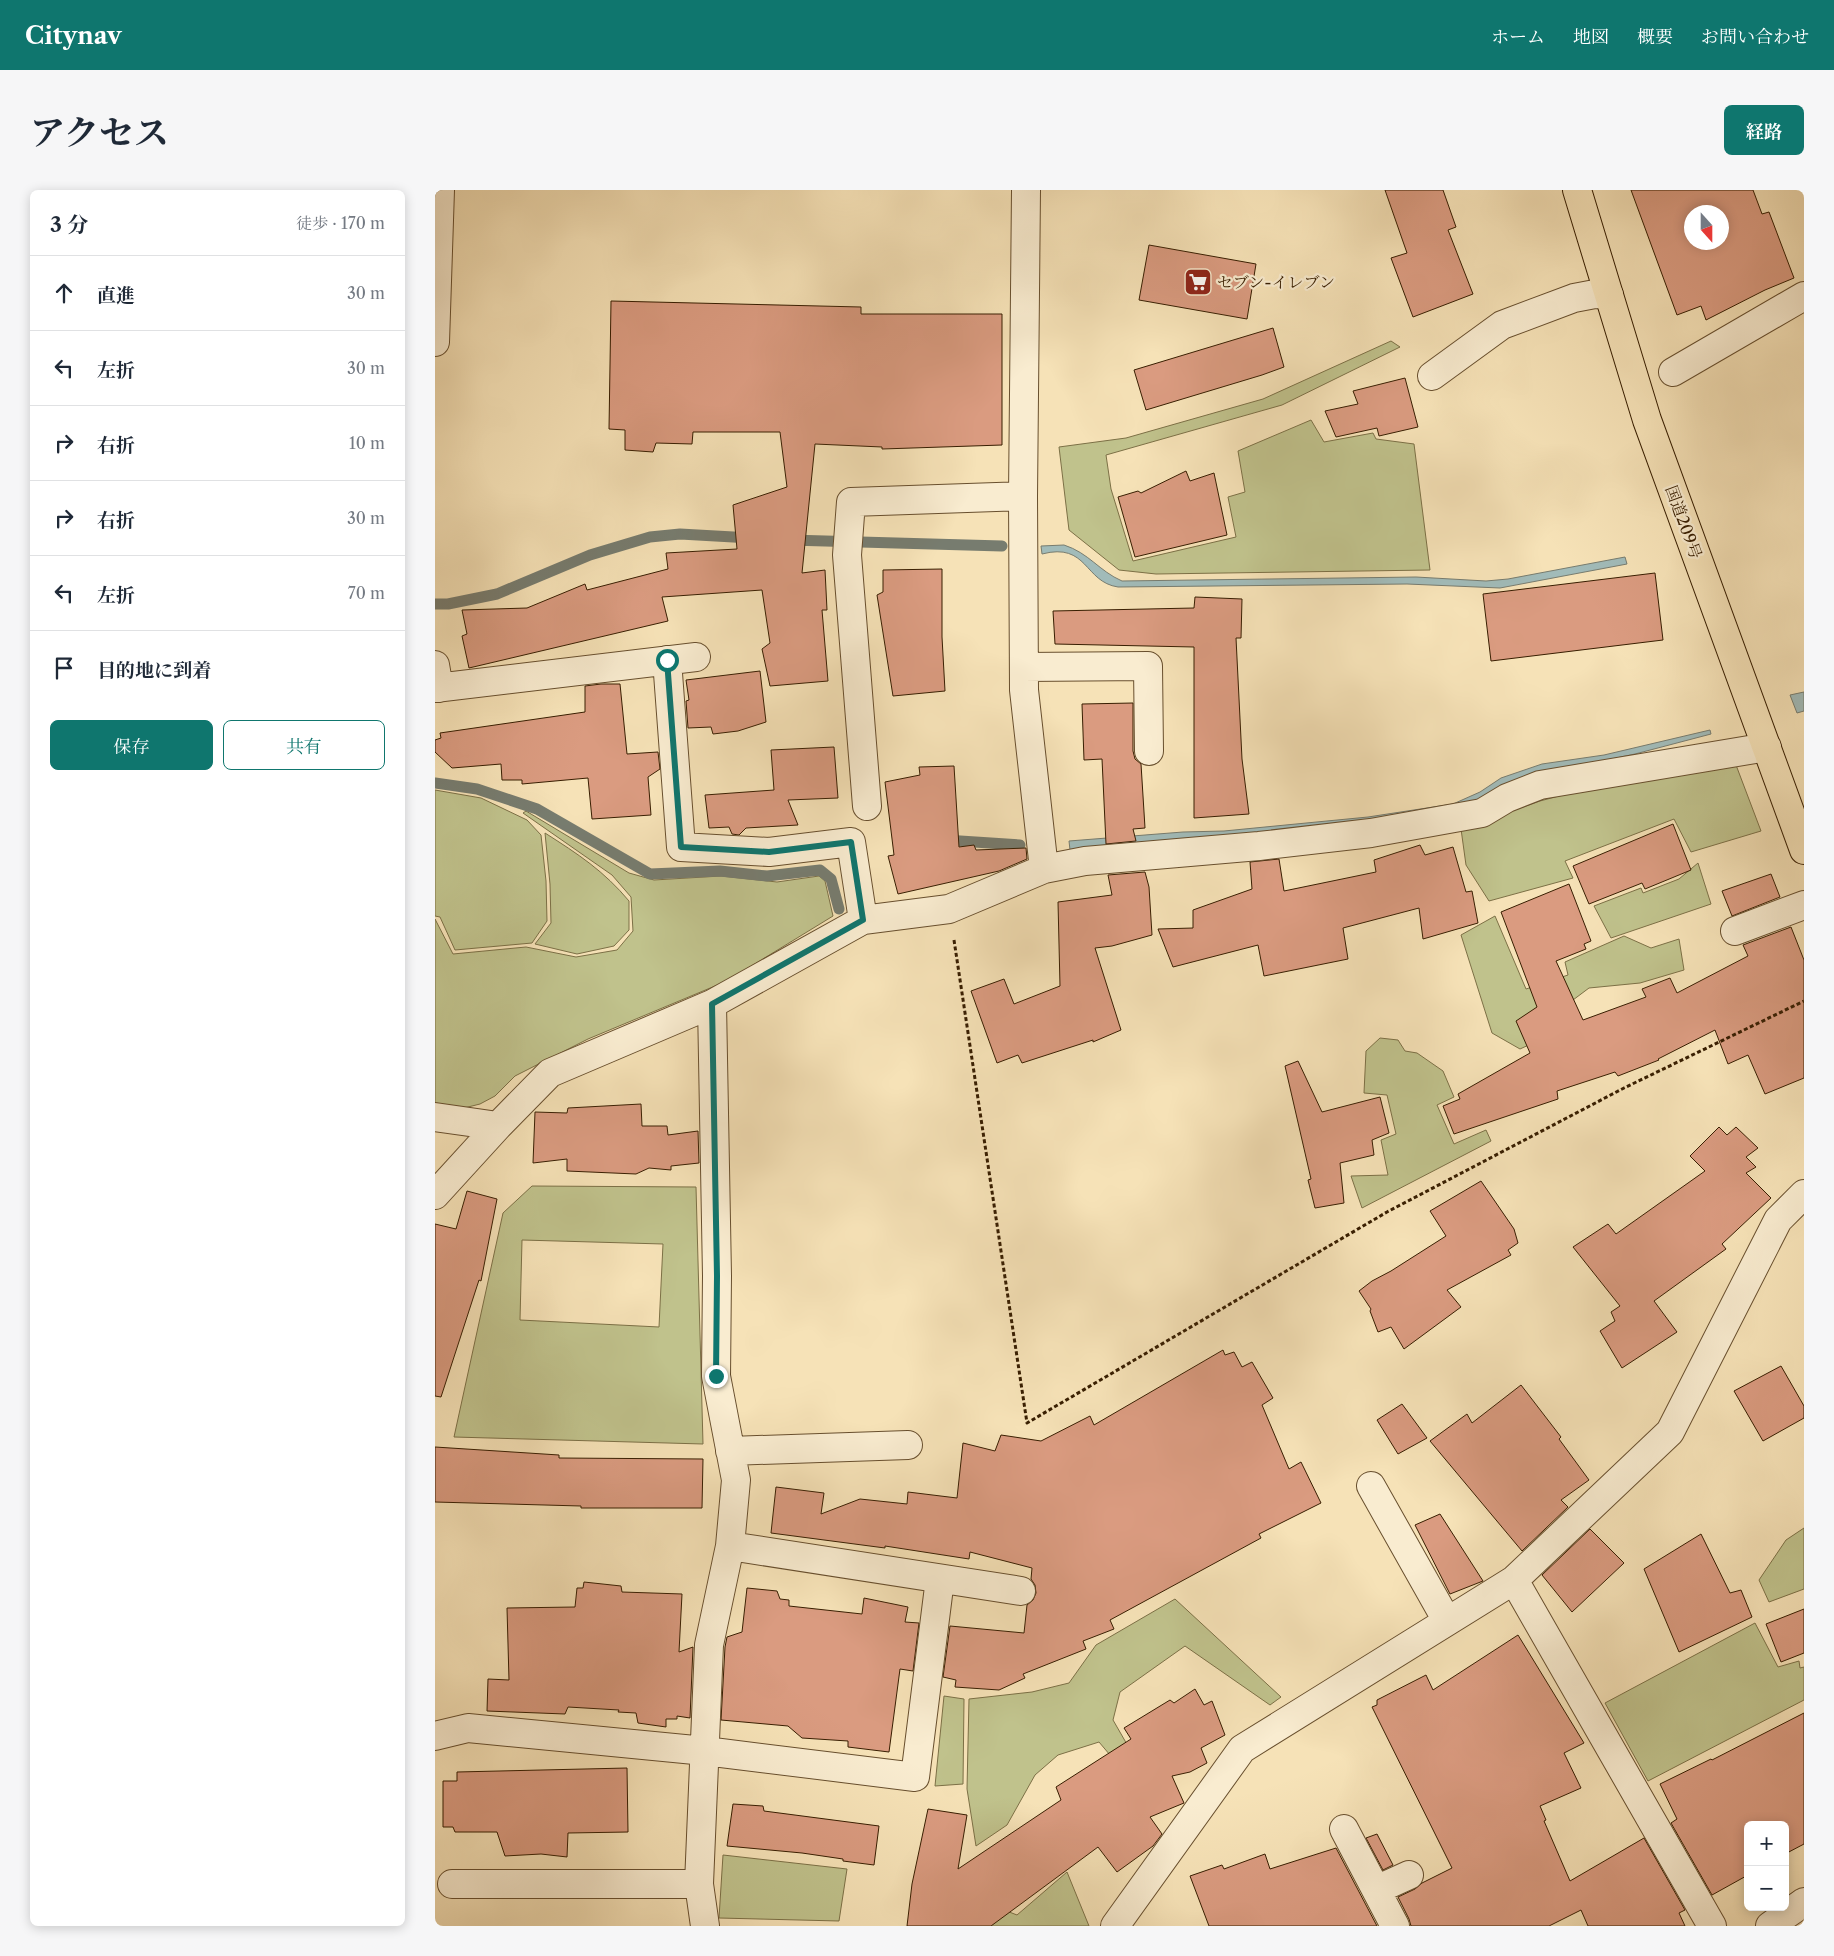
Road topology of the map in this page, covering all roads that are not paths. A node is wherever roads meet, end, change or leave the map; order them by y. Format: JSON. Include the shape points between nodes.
{"nodes":[{"id":1,"x":440,"y":190,"type":"edge"},
{"id":2,"x":1026,"y":190,"type":"edge"},
{"id":3,"x":1577,"y":190,"type":"edge"},
{"id":4,"x":1609,"y":295,"type":"junction"},
{"id":5,"x":1804,"y":296,"type":"edge"},
{"id":6,"x":435,"y":342,"type":"edge"},
{"id":7,"x":1673,"y":372,"type":"dead end"},
{"id":8,"x":1432,"y":376,"type":"dead end"},
{"id":9,"x":1023,"y":496,"type":"junction"},
{"id":10,"x":696,"y":657,"type":"dead end"},
{"id":11,"x":667,"y":660,"type":"junction"},
{"id":12,"x":1024,"y":667,"type":"junction"},
{"id":13,"x":436,"y":680,"type":"edge"},
{"id":14,"x":1767,"y":747,"type":"junction"},
{"id":15,"x":1149,"y":751,"type":"dead end"},
{"id":16,"x":867,"y":806,"type":"dead end"},
{"id":17,"x":1804,"y":850,"type":"edge"},
{"id":18,"x":1044,"y":870,"type":"junction"},
{"id":19,"x":1804,"y":905,"type":"edge"},
{"id":20,"x":863,"y":920,"type":"junction"},
{"id":21,"x":1735,"y":931,"type":"dead end"},
{"id":22,"x":712,"y":1004,"type":"junction"},
{"id":23,"x":435,"y":1116,"type":"edge"},
{"id":24,"x":497,"y":1126,"type":"junction"},
{"id":25,"x":1804,"y":1194,"type":"edge"},
{"id":26,"x":435,"y":1195,"type":"edge"},
{"id":27,"x":907,"y":1445,"type":"dead end"},
{"id":28,"x":730,"y":1451,"type":"junction"},
{"id":29,"x":1371,"y":1486,"type":"dead end"},
{"id":30,"x":730,"y":1546,"type":"junction"},
{"id":31,"x":940,"y":1578,"type":"junction"},
{"id":32,"x":1514,"y":1580,"type":"junction"},
{"id":33,"x":1021,"y":1591,"type":"dead end"},
{"id":34,"x":1447,"y":1621,"type":"junction"},
{"id":35,"x":435,"y":1736,"type":"edge"},
{"id":36,"x":705,"y":1751,"type":"junction"},
{"id":37,"x":1344,"y":1829,"type":"dead end"},
{"id":38,"x":1409,"y":1875,"type":"dead end"},
{"id":39,"x":452,"y":1884,"type":"dead end"},
{"id":40,"x":699,"y":1884,"type":"junction"},
{"id":41,"x":1376,"y":1890,"type":"junction"},
{"id":42,"x":1804,"y":1902,"type":"edge"},
{"id":43,"x":705,"y":1926,"type":"edge"},
{"id":44,"x":1115,"y":1926,"type":"edge"},
{"id":45,"x":1395,"y":1926,"type":"edge"},
{"id":46,"x":1712,"y":1926,"type":"edge"},
{"id":47,"x":1770,"y":1926,"type":"edge"}],
"edges":[{"from":1,"to":6,"type":"street"},
{"from":2,"to":9,"type":"street"},
{"from":3,"to":4,"type":"highway","name":"国道209号"},
{"from":4,"to":8,"type":"street","via":[[1574,298],[1502,325]]},
{"from":4,"to":14,"type":"highway","name":"国道209号","via":[[1647,420]]},
{"from":5,"to":7,"type":"street"},
{"from":9,"to":12,"type":"street"},
{"from":9,"to":16,"type":"street","via":[[851,502],[847,555]]},
{"from":10,"to":11,"type":"street"},
{"from":11,"to":13,"type":"street"},
{"from":11,"to":20,"type":"street","via":[[681,847],[769,852],[851,842]]},
{"from":12,"to":15,"type":"street","via":[[1148,666]]},
{"from":12,"to":18,"type":"street"},
{"from":14,"to":17,"type":"highway","name":"国道209号"},
{"from":14,"to":18,"type":"street","via":[[1540,785],[1507,798],[1482,813],[1371,833],[1085,861]]},
{"from":18,"to":20,"type":"street","via":[[949,909]]},
{"from":19,"to":21,"type":"street"},
{"from":20,"to":22,"type":"street"},
{"from":22,"to":24,"type":"street","via":[[550,1073]]},
{"from":22,"to":28,"type":"street","via":[[716,1376]]},
{"from":23,"to":24,"type":"street"},
{"from":24,"to":26,"type":"street"},
{"from":25,"to":32,"type":"street","via":[[1778,1220],[1670,1432]]},
{"from":27,"to":28,"type":"street"},
{"from":28,"to":30,"type":"street","via":[[736,1480]]},
{"from":29,"to":34,"type":"street"},
{"from":30,"to":31,"type":"street"},
{"from":30,"to":36,"type":"street","via":[[709,1645]]},
{"from":31,"to":33,"type":"street"},
{"from":31,"to":36,"type":"street","via":[[915,1777]]},
{"from":32,"to":34,"type":"street"},
{"from":32,"to":46,"type":"street"},
{"from":34,"to":44,"type":"street","via":[[1242,1749]]},
{"from":35,"to":36,"type":"street","via":[[468,1728]]},
{"from":36,"to":40,"type":"street"},
{"from":37,"to":41,"type":"street"},
{"from":38,"to":41,"type":"street"},
{"from":39,"to":40,"type":"street"},
{"from":40,"to":43,"type":"street"},
{"from":41,"to":45,"type":"street"},
{"from":42,"to":47,"type":"street"}]}
